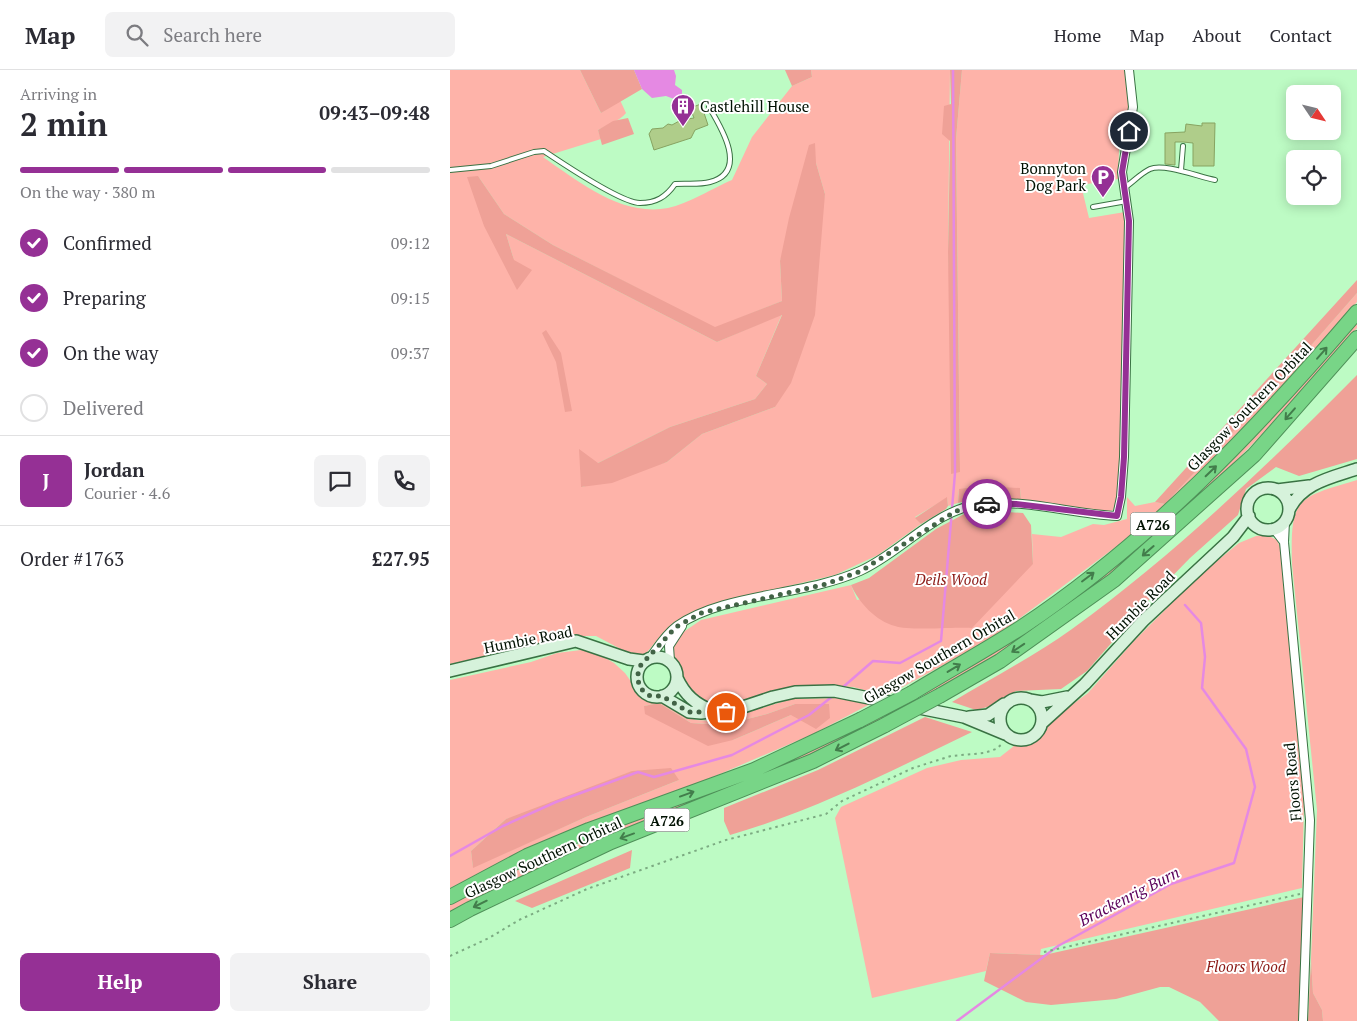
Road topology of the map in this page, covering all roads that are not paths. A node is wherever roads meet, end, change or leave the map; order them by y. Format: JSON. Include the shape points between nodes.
{"nodes":[{"id":1,"x":1129,"y":70,"type":"edge"},
{"id":2,"x":710,"y":107,"type":"dead end"},
{"id":3,"x":1183,"y":146,"type":"dead end"},
{"id":4,"x":450,"y":170,"type":"edge"},
{"id":5,"x":1181,"y":170,"type":"junction"},
{"id":6,"x":1215,"y":180,"type":"dead end"},
{"id":7,"x":1124,"y":188,"type":"junction"},
{"id":8,"x":1127,"y":201,"type":"junction"},
{"id":9,"x":1093,"y":207,"type":"dead end"},
{"id":10,"x":1357,"y":312,"type":"edge"},
{"id":11,"x":1357,"y":338,"type":"edge"},
{"id":12,"x":1357,"y":469,"type":"edge"},
{"id":13,"x":1309,"y":486,"type":"junction"},
{"id":14,"x":1277,"y":490,"type":"junction"},
{"id":15,"x":1289,"y":510,"type":"junction"},
{"id":16,"x":1249,"y":516,"type":"junction"},
{"id":17,"x":1285,"y":521,"type":"junction"},
{"id":18,"x":1262,"y":529,"type":"junction"},
{"id":19,"x":1274,"y":529,"type":"junction"},
{"id":20,"x":1232,"y":537,"type":"junction"},
{"id":21,"x":1284,"y":542,"type":"junction"},
{"id":22,"x":688,"y":619,"type":"junction"},
{"id":23,"x":612,"y":652,"type":"junction"},
{"id":24,"x":647,"y":659,"type":"junction"},
{"id":25,"x":670,"y":661,"type":"junction"},
{"id":26,"x":450,"y":671,"type":"edge"},
{"id":27,"x":637,"y":678,"type":"junction"},
{"id":28,"x":677,"y":678,"type":"junction"},
{"id":29,"x":662,"y":696,"type":"junction"},
{"id":30,"x":1071,"y":696,"type":"junction"},
{"id":31,"x":1030,"y":700,"type":"junction"},
{"id":32,"x":1007,"y":702,"type":"junction"},
{"id":33,"x":715,"y":712,"type":"junction"},
{"id":34,"x":964,"y":717,"type":"junction"},
{"id":35,"x":1042,"y":723,"type":"junction"},
{"id":36,"x":1007,"y":735,"type":"junction"},
{"id":37,"x":450,"y":897,"type":"edge"},
{"id":38,"x":450,"y":920,"type":"edge"},
{"id":39,"x":1303,"y":1021,"type":"edge"}],
"edges":[{"from":1,"to":7,"type":"street","via":[[1133,106],[1122,172]]},
{"from":2,"to":4,"type":"lane","via":[[727,138],[731,158],[727,170],[719,179],[710,182],[675,184],[667,195],[657,201],[638,204],[600,187],[544,151],[491,166]]},
{"from":3,"to":5,"type":"lane"},
{"from":5,"to":6,"type":"lane"},
{"from":5,"to":7,"type":"lane","via":[[1151,169]]},
{"from":7,"to":8,"type":"street"},
{"from":8,"to":9,"type":"lane"},
{"from":8,"to":22,"type":"street","via":[[1124,457],[1117,516],[1016,504],[981,504],[956,511],[861,571],[826,584],[730,605]]},
{"from":37,"to":10,"type":"highway","name":"Glasgow Southern Orbital","number":"A726","one_way":true,"bridge":true,"via":[[527,856],[754,770],[860,720],[912,693],[1023,626],[1104,565],[1182,498],[1260,423]]},
{"from":11,"to":38,"type":"highway","name":"Glasgow Southern Orbital","number":"A726","one_way":true,"bridge":true,"via":[[1254,455],[1114,580],[1000,661],[813,761],[611,842]]},
{"from":12,"to":13,"type":"street"},
{"from":13,"to":14,"type":"street"},
{"from":13,"to":15,"type":"street","via":[[1295,498]]},
{"from":14,"to":15,"type":"street","via":[[1286,498]]},
{"from":14,"to":16,"type":"street","via":[[1263,488],[1252,496]]},
{"from":15,"to":17,"type":"street"},
{"from":16,"to":18,"type":"street"},
{"from":16,"to":20,"type":"street","name":"Humbie Road"},
{"from":17,"to":19,"type":"street"},
{"from":17,"to":21,"type":"street","name":"Floors Road"},
{"from":18,"to":19,"type":"street"},
{"from":18,"to":20,"type":"street","name":"Humbie Road"},
{"from":19,"to":21,"type":"street"},
{"from":20,"to":30,"type":"street","name":"Humbie Road","via":[[1143,621]]},
{"from":21,"to":39,"type":"street","name":"Floors Road","via":[[1310,820]]},
{"from":22,"to":24,"type":"street","via":[[666,636]]},
{"from":22,"to":25,"type":"street","via":[[669,646]]},
{"from":23,"to":24,"type":"street","name":"Humbie Road","via":[[629,660]]},
{"from":23,"to":26,"type":"street","name":"Humbie Road","via":[[576,641]]},
{"from":23,"to":27,"type":"street","name":"Humbie Road"},
{"from":24,"to":25,"type":"street","name":"Humbie Road","via":[[660,657]]},
{"from":24,"to":27,"type":"street"},
{"from":25,"to":28,"type":"street"},
{"from":27,"to":29,"type":"street","name":"Humbie Road","via":[[645,693]]},
{"from":28,"to":29,"type":"street","via":[[672,690]]},
{"from":28,"to":33,"type":"street","via":[[688,696]]},
{"from":29,"to":33,"type":"street","name":"Humbie Road","via":[[689,712]]},
{"from":30,"to":31,"type":"street"},
{"from":30,"to":35,"type":"street","name":"Humbie Road"},
{"from":31,"to":32,"type":"street","via":[[1018,698]]},
{"from":31,"to":35,"type":"street","via":[[1040,709]]},
{"from":32,"to":34,"type":"street","name":"Humbie Road","via":[[988,715]]},
{"from":32,"to":36,"type":"street","via":[[1000,719]]},
{"from":33,"to":34,"type":"street","name":"Humbie Road","via":[[737,710],[795,692],[834,691]]},
{"from":34,"to":36,"type":"street","name":"Humbie Road"},
{"from":35,"to":36,"type":"street","via":[[1039,730],[1027,739],[1018,740]]}]}
